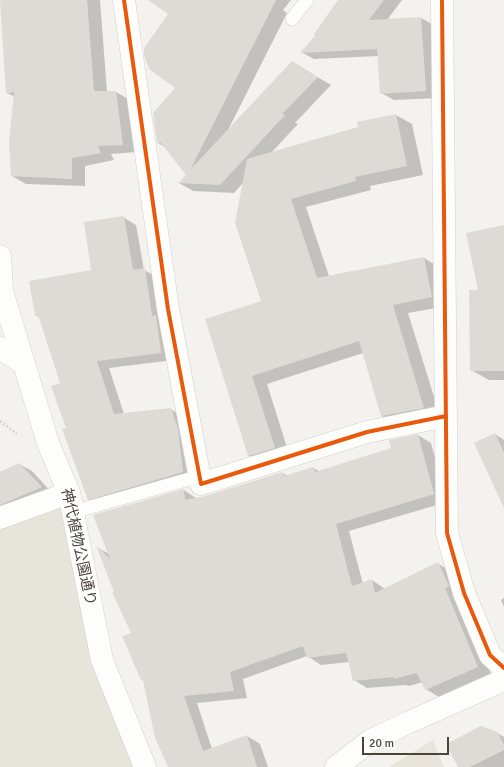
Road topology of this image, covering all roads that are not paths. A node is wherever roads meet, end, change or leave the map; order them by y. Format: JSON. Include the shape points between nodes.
{"nodes":[{"id":1,"x":124,"y":0,"type":"edge"},
{"id":2,"x":307,"y":0,"type":"edge"},
{"id":3,"x":442,"y":0,"type":"edge"},
{"id":4,"x":292,"y":19,"type":"dead end"},
{"id":5,"x":0,"y":256,"type":"edge"},
{"id":6,"x":0,"y":348,"type":"edge"},
{"id":7,"x":24,"y":364,"type":"junction"},
{"id":8,"x":446,"y":416,"type":"junction"},
{"id":9,"x":200,"y":476,"type":"junction"},
{"id":10,"x":71,"y":503,"type":"junction"},
{"id":11,"x":0,"y":518,"type":"edge"},
{"id":12,"x":504,"y":668,"type":"edge"},
{"id":13,"x":504,"y":680,"type":"edge"},
{"id":14,"x":145,"y":767,"type":"edge"},
{"id":15,"x":336,"y":767,"type":"edge"}],
"edges":[{"from":1,"to":9,"type":"street","via":[[168,309]]},
{"from":2,"to":4,"type":"lane"},
{"from":3,"to":8,"type":"street"},
{"from":5,"to":7,"type":"street","name":"神代植物公園通り","via":[[2,291]]},
{"from":6,"to":7,"type":"street"},
{"from":7,"to":10,"type":"street","name":"神代植物公園通り","via":[[48,443]]},
{"from":8,"to":9,"type":"street","via":[[367,432],[201,484]]},
{"from":8,"to":12,"type":"street","via":[[447,533],[464,593],[490,655]]},
{"from":9,"to":10,"type":"lane"},
{"from":10,"to":11,"type":"street"},
{"from":10,"to":14,"type":"street","name":"神代植物公園通り","via":[[102,660]]},
{"from":13,"to":15,"type":"street","via":[[370,741]]}]}
